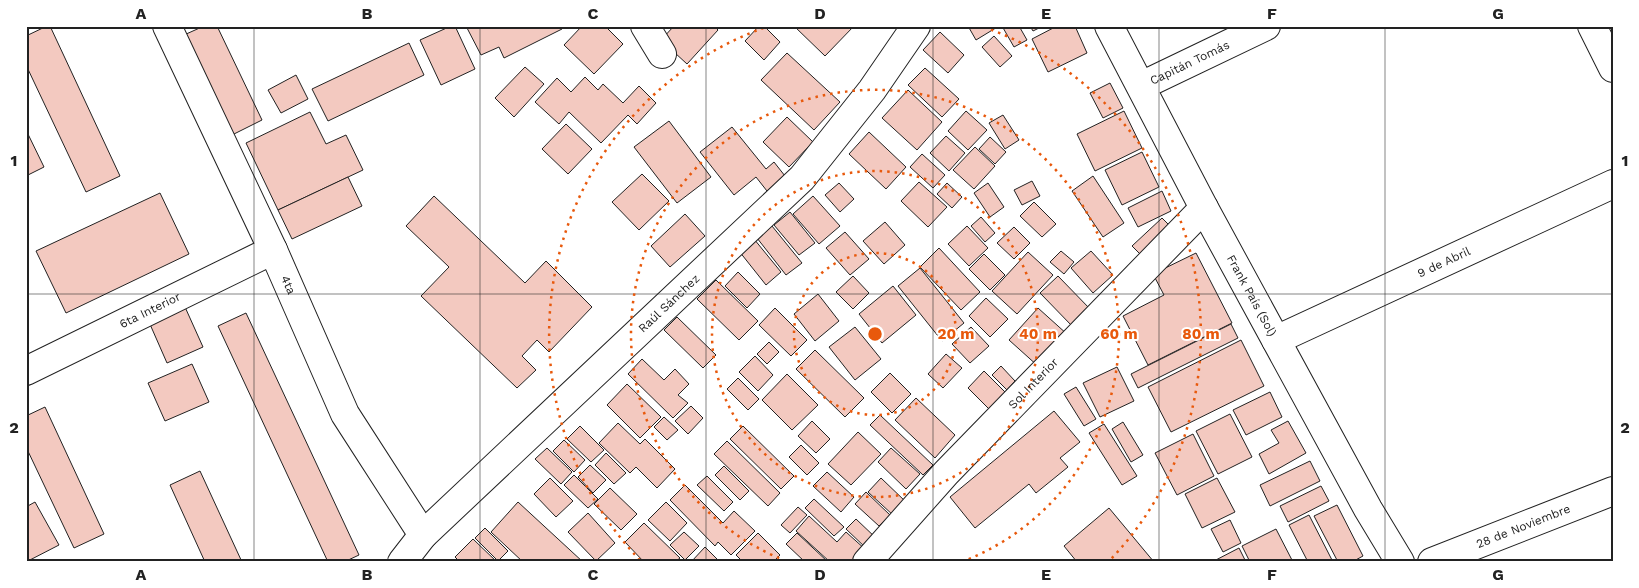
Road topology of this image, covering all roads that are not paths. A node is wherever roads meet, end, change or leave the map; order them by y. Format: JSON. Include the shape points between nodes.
{"nodes":[{"id":1,"x":167,"y":26,"type":"edge"},
{"id":2,"x":645,"y":26,"type":"edge"},
{"id":3,"x":916,"y":26,"type":"edge"},
{"id":4,"x":1109,"y":26,"type":"edge"},
{"id":5,"x":1266,"y":26,"type":"edge"},
{"id":6,"x":1592,"y":26,"type":"edge"},
{"id":7,"x":662,"y":54,"type":"dead end"},
{"id":8,"x":1613,"y":68,"type":"edge"},
{"id":9,"x":1141,"y":86,"type":"junction"},
{"id":10,"x":1613,"y":184,"type":"edge"},
{"id":11,"x":1204,"y":208,"type":"junction"},
{"id":12,"x":273,"y":250,"type":"junction"},
{"id":13,"x":1276,"y":340,"type":"junction"},
{"id":14,"x":26,"y":371,"type":"edge"},
{"id":15,"x":1613,"y":491,"type":"edge"},
{"id":16,"x":423,"y":535,"type":"junction"},
{"id":17,"x":402,"y":562,"type":"edge"},
{"id":18,"x":867,"y":562,"type":"edge"},
{"id":19,"x":1400,"y":562,"type":"edge"},
{"id":20,"x":1432,"y":562,"type":"edge"}],
"edges":[{"from":1,"to":12,"type":"street","name":"4ta"},
{"from":2,"to":7,"type":"street"},
{"from":3,"to":16,"type":"street","name":"Raúl Sánchez","via":[[872,90],[802,178]]},
{"from":4,"to":9,"type":"street","name":"Frank País (Sol)"},
{"from":5,"to":9,"type":"street","name":"Capitán Tomás"},
{"from":6,"to":8,"type":"street"},
{"from":9,"to":11,"type":"street","name":"Frank País (Sol)"},
{"from":10,"to":13,"type":"street","name":"9 de Abril"},
{"from":11,"to":13,"type":"street","name":"Frank País (Sol)"},
{"from":11,"to":18,"type":"street","name":"Sol Interior","via":[[946,473]]},
{"from":12,"to":14,"type":"street","name":"6ta Interior"},
{"from":12,"to":16,"type":"street","name":"4ta","via":[[346,414]]},
{"from":13,"to":19,"type":"street","name":"Frank País (Sol)"},
{"from":15,"to":20,"type":"street","name":"28 de Noviembre"},
{"from":16,"to":17,"type":"street","name":"Raúl Sánchez"}]}
